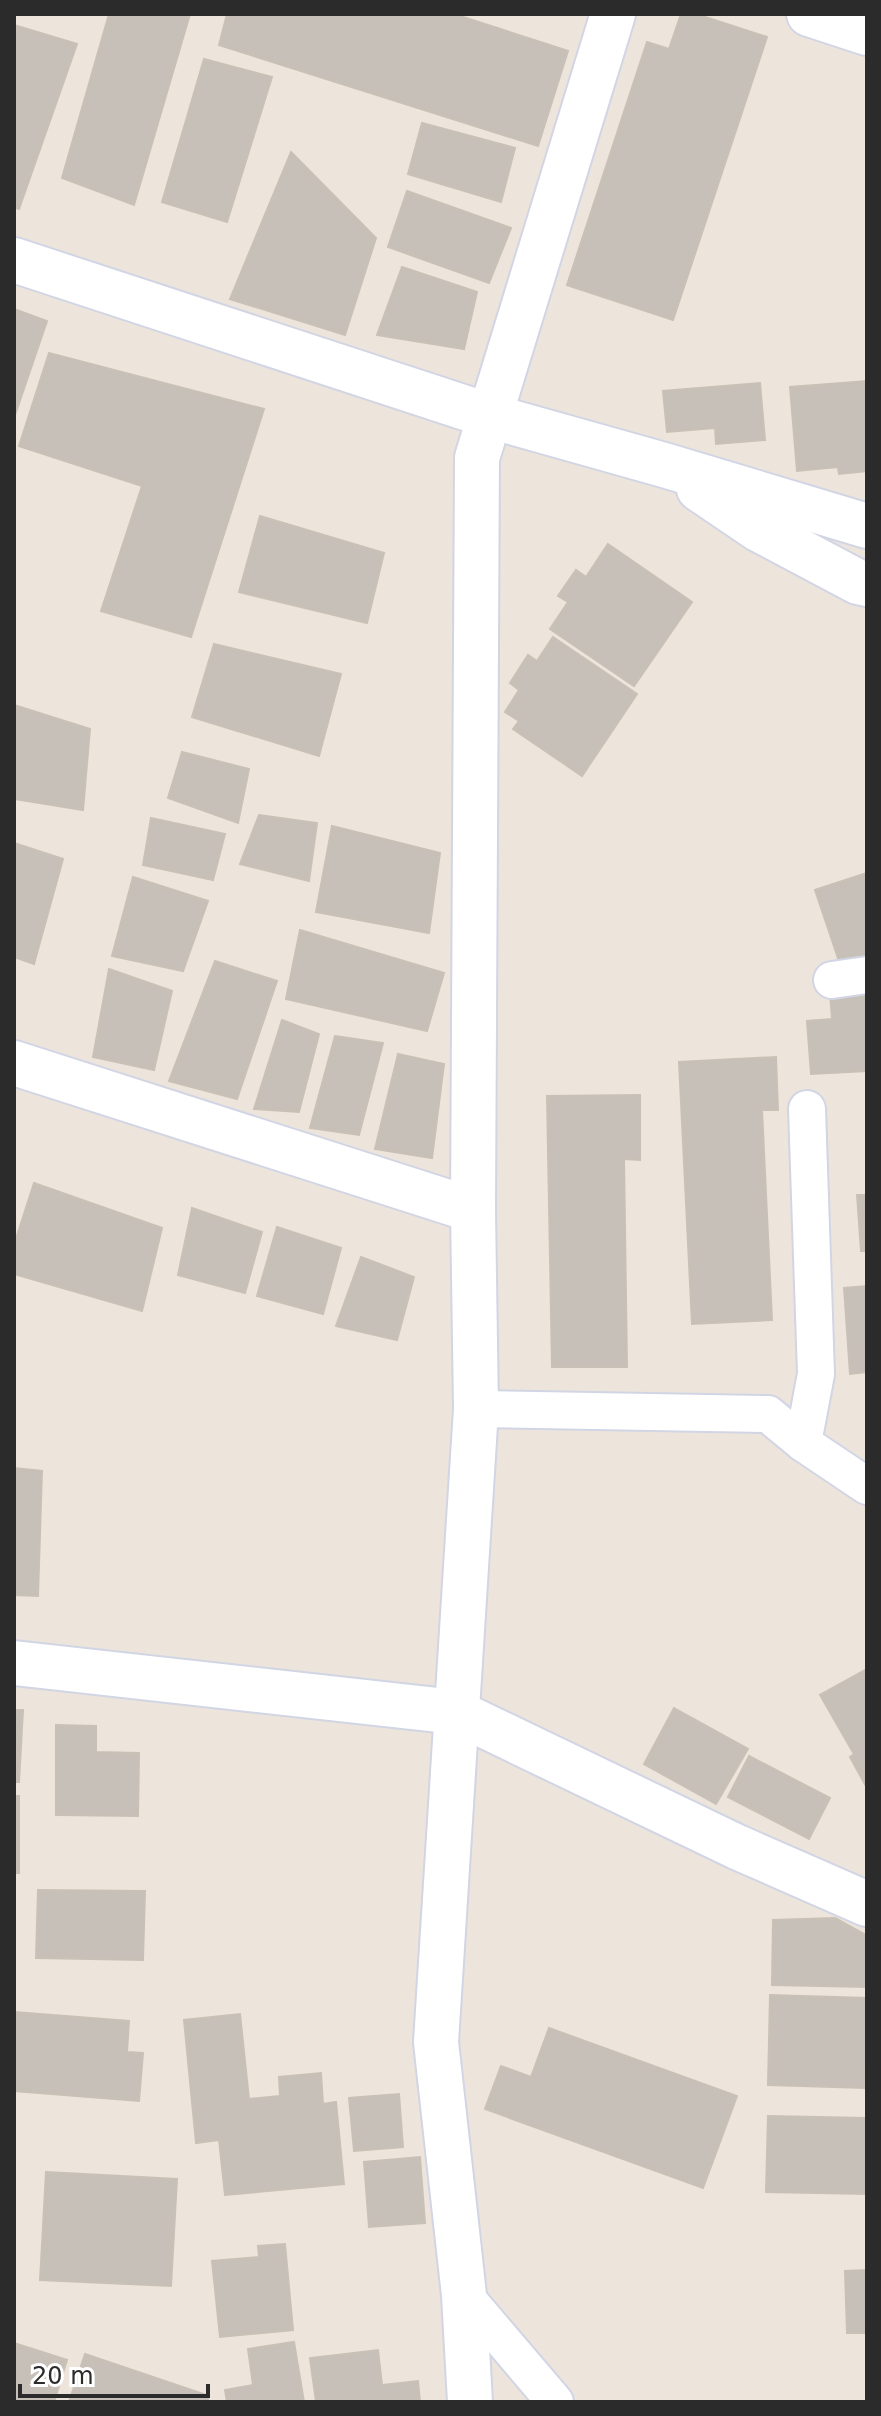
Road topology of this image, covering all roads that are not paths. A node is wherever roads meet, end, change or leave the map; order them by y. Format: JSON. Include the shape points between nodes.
{"nodes":[{"id":1,"x":613,"y":14,"type":"edge"},
{"id":2,"x":809,"y":14,"type":"edge"},
{"id":3,"x":867,"y":33,"type":"edge"},
{"id":4,"x":14,"y":260,"type":"edge"},
{"id":5,"x":490,"y":416,"type":"junction"},
{"id":6,"x":664,"y":465,"type":"junction"},
{"id":7,"x":867,"y":526,"type":"edge"},
{"id":8,"x":867,"y":584,"type":"edge"},
{"id":9,"x":14,"y":1063,"type":"edge"},
{"id":10,"x":807,"y":1109,"type":"dead end"},
{"id":11,"x":473,"y":1210,"type":"junction"},
{"id":12,"x":476,"y":1409,"type":"junction"},
{"id":13,"x":803,"y":1443,"type":"junction"},
{"id":14,"x":867,"y":1486,"type":"edge"},
{"id":15,"x":14,"y":1663,"type":"edge"},
{"id":16,"x":456,"y":1712,"type":"junction"},
{"id":17,"x":867,"y":1904,"type":"edge"},
{"id":18,"x":464,"y":2295,"type":"junction"},
{"id":19,"x":470,"y":2402,"type":"edge"},
{"id":20,"x":555,"y":2402,"type":"edge"}],
"edges":[{"from":1,"to":5,"type":"street"},
{"from":2,"to":3,"type":"street"},
{"from":4,"to":5,"type":"street"},
{"from":5,"to":6,"type":"street"},
{"from":5,"to":11,"type":"street","via":[[477,458]]},
{"from":6,"to":7,"type":"street"},
{"from":6,"to":8,"type":"street","via":[[758,529]]},
{"from":9,"to":11,"type":"street"},
{"from":10,"to":13,"type":"lane","via":[[816,1374]]},
{"from":11,"to":12,"type":"street"},
{"from":12,"to":13,"type":"lane","via":[[768,1414]]},
{"from":12,"to":16,"type":"street"},
{"from":13,"to":14,"type":"lane"},
{"from":15,"to":16,"type":"street"},
{"from":16,"to":17,"type":"street"},
{"from":16,"to":18,"type":"street","via":[[436,2042]]},
{"from":18,"to":19,"type":"street"},
{"from":18,"to":20,"type":"lane"}]}
